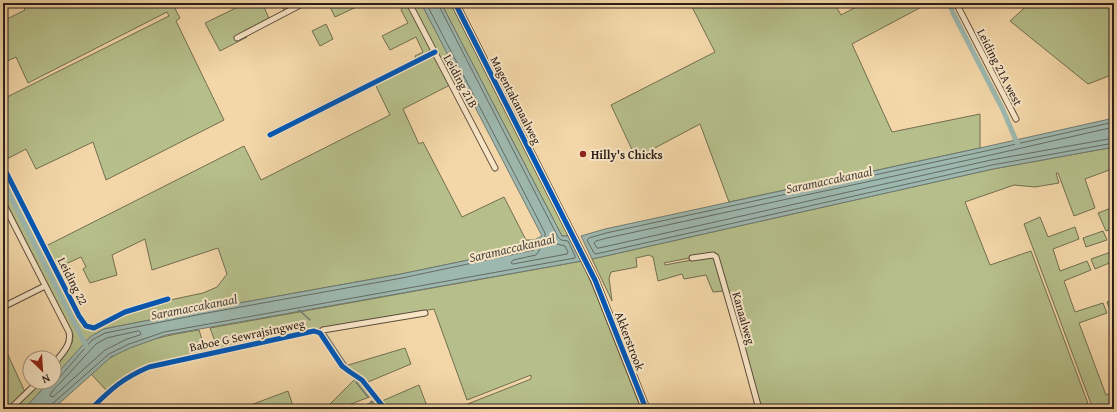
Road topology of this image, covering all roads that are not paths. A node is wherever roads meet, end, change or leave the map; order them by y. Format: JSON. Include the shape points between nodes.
{"nodes":[{"id":1,"x":304,"y":3,"type":"edge"},
{"id":2,"x":410,"y":3,"type":"edge"},
{"id":3,"x":455,"y":3,"type":"edge"},
{"id":4,"x":956,"y":3,"type":"edge"},
{"id":5,"x":237,"y":38,"type":"dead end"},
{"id":6,"x":435,"y":52,"type":"junction"},
{"id":7,"x":1016,"y":119,"type":"dead end"},
{"id":8,"x":270,"y":135,"type":"dead end"},
{"id":9,"x":3,"y":166,"type":"edge"},
{"id":10,"x":495,"y":168,"type":"dead end"},
{"id":11,"x":3,"y":203,"type":"edge"},
{"id":12,"x":692,"y":258,"type":"dead end"},
{"id":13,"x":595,"y":280,"type":"joint"},
{"id":14,"x":45,"y":286,"type":"junction"},
{"id":15,"x":168,"y":299,"type":"dead end"},
{"id":16,"x":3,"y":307,"type":"edge"},
{"id":17,"x":425,"y":313,"type":"dead end"},
{"id":18,"x":320,"y":333,"type":"junction"},
{"id":19,"x":62,"y":353,"type":"edge"},
{"id":20,"x":30,"y":390,"type":"edge"},
{"id":21,"x":10,"y":409,"type":"edge"},
{"id":22,"x":91,"y":409,"type":"edge"},
{"id":23,"x":385,"y":409,"type":"edge"},
{"id":24,"x":646,"y":409,"type":"edge"},
{"id":25,"x":759,"y":409,"type":"edge"}],
"edges":[{"from":1,"to":5,"type":"street"},
{"from":2,"to":6,"type":"street","name":"Leiding 21B"},
{"from":3,"to":13,"type":"street","name":"Magentakanaalweg"},
{"from":4,"to":7,"type":"street","name":"Leiding 21A west"},
{"from":6,"to":8,"type":"street"},
{"from":6,"to":10,"type":"street","name":"Leiding 21B"},
{"from":9,"to":15,"type":"street","name":"Leiding 22","via":[[86,326],[94,328],[125,312]]},
{"from":11,"to":14,"type":"street"},
{"from":12,"to":25,"type":"street","name":"Kanaalweg","via":[[713,255],[716,257]]},
{"from":13,"to":24,"type":"street","name":"Akkerstrook"},
{"from":14,"to":16,"type":"street"},
{"from":14,"to":19,"type":"street","via":[[69,332],[69,344]]},
{"from":17,"to":18,"type":"street","via":[[323,330]]},
{"from":18,"to":22,"type":"street","name":"Baboe G Sewrajsingweg","via":[[314,331],[149,367],[112,388]]},
{"from":18,"to":23,"type":"street","name":"Baboe G Sewrajsingweg","via":[[342,366],[362,380]]},
{"from":20,"to":21,"type":"street"}]}
